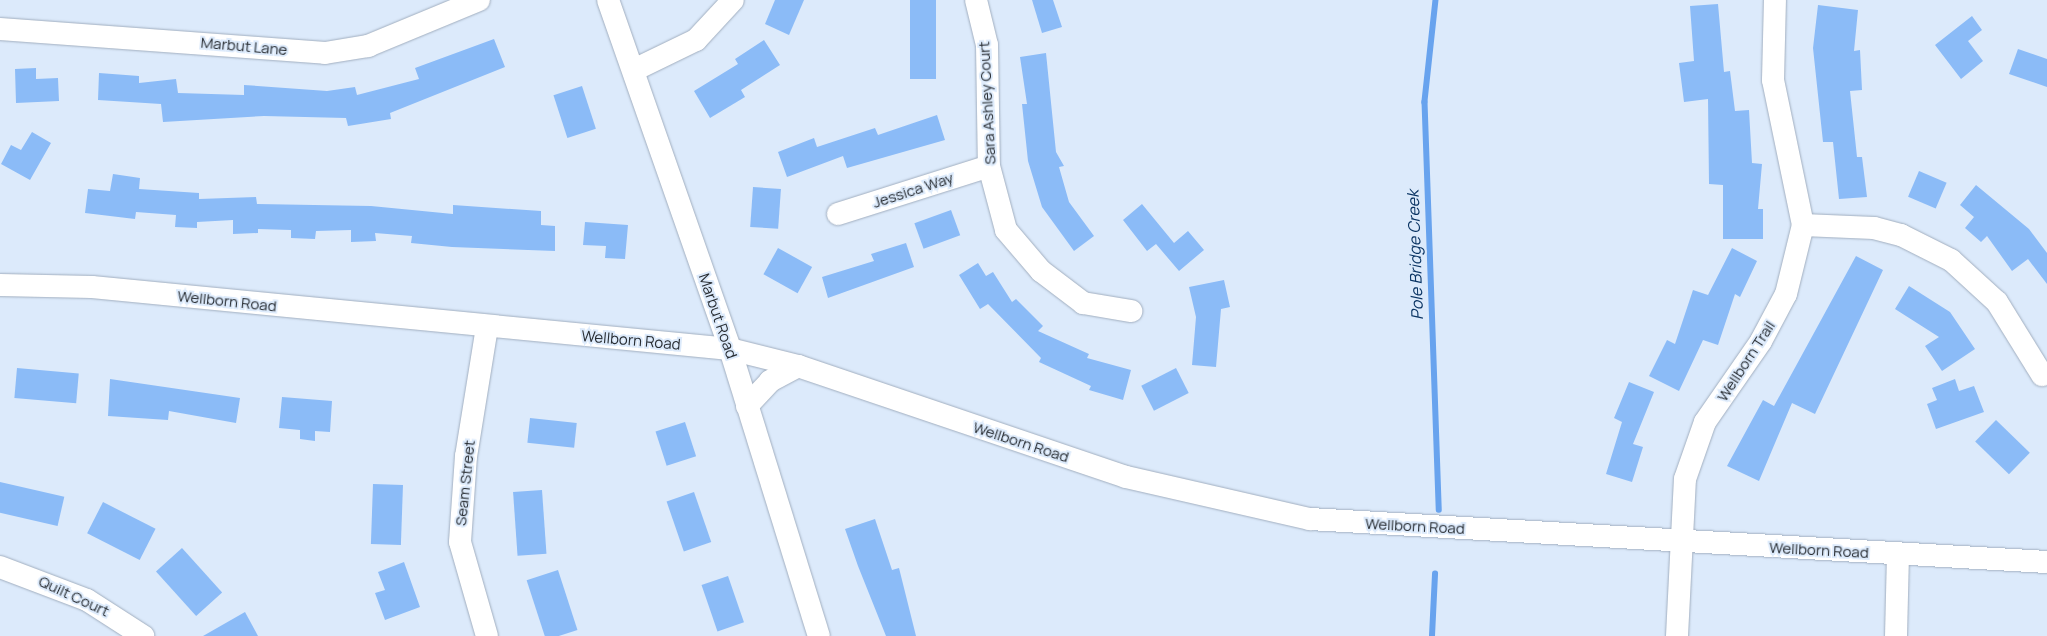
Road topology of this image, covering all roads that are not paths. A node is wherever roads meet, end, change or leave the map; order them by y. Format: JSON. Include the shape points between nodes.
{"nodes":[{"id":1,"x":479,"y":0,"type":"edge"},
{"id":2,"x":608,"y":0,"type":"edge"},
{"id":3,"x":733,"y":0,"type":"edge"},
{"id":4,"x":976,"y":0,"type":"edge"},
{"id":5,"x":1775,"y":0,"type":"edge"},
{"id":6,"x":0,"y":29,"type":"edge"},
{"id":7,"x":634,"y":70,"type":"junction"},
{"id":8,"x":989,"y":166,"type":"junction"},
{"id":9,"x":838,"y":214,"type":"dead end"},
{"id":10,"x":1803,"y":225,"type":"junction"},
{"id":11,"x":0,"y":285,"type":"edge"},
{"id":12,"x":1131,"y":311,"type":"dead end"},
{"id":13,"x":487,"y":327,"type":"junction"},
{"id":14,"x":730,"y":349,"type":"junction"},
{"id":15,"x":798,"y":366,"type":"junction"},
{"id":16,"x":2042,"y":375,"type":"dead end"},
{"id":17,"x":747,"y":406,"type":"junction"},
{"id":18,"x":1680,"y":542,"type":"junction"},
{"id":19,"x":1898,"y":555,"type":"junction"},
{"id":20,"x":2047,"y":562,"type":"edge"},
{"id":21,"x":0,"y":567,"type":"edge"},
{"id":22,"x":143,"y":636,"type":"edge"},
{"id":23,"x":487,"y":636,"type":"edge"},
{"id":24,"x":818,"y":636,"type":"edge"},
{"id":25,"x":1677,"y":636,"type":"edge"},
{"id":26,"x":1896,"y":636,"type":"edge"}],
"edges":[{"from":1,"to":6,"type":"street","name":"Marbut Lane","via":[[368,46],[325,53]]},
{"from":2,"to":7,"type":"street","name":"Marbut Road"},
{"from":3,"to":7,"type":"street","via":[[696,40]]},
{"from":4,"to":8,"type":"street","name":"Sara Ashley Court","via":[[986,46]]},
{"from":5,"to":10,"type":"street","name":"Wellborn Trail","via":[[1773,80]]},
{"from":7,"to":14,"type":"street","name":"Marbut Road"},
{"from":8,"to":9,"type":"street","name":"Jessica Way"},
{"from":8,"to":12,"type":"street","name":"Sara Ashley Court","via":[[1006,230],[1041,270],[1083,303]]},
{"from":10,"to":16,"type":"street","via":[[1874,228],[1909,239],[1951,260],[1997,302]]},
{"from":10,"to":18,"type":"street","name":"Wellborn Trail","via":[[1786,294],[1761,341],[1705,422],[1684,479]]},
{"from":11,"to":13,"type":"street","name":"Wellborn Road","via":[[92,287]]},
{"from":13,"to":14,"type":"street","name":"Wellborn Road"},
{"from":13,"to":23,"type":"street","name":"Seam Street","via":[[466,456],[460,542]]},
{"from":14,"to":15,"type":"street","name":"Wellborn Road"},
{"from":14,"to":17,"type":"street","name":"Marbut Road"},
{"from":15,"to":17,"type":"street","via":[[770,381]]},
{"from":15,"to":18,"type":"street","name":"Wellborn Road","via":[[1126,477],[1310,519]]},
{"from":17,"to":24,"type":"street","name":"Marbut Road"},
{"from":18,"to":19,"type":"street","name":"Wellborn Road"},
{"from":18,"to":25,"type":"street","name":"Wellborn Trail"},
{"from":19,"to":20,"type":"street","name":"Wellborn Road"},
{"from":19,"to":26,"type":"street"},
{"from":21,"to":22,"type":"street","name":"Quilt Court","via":[[87,600]]}]}
